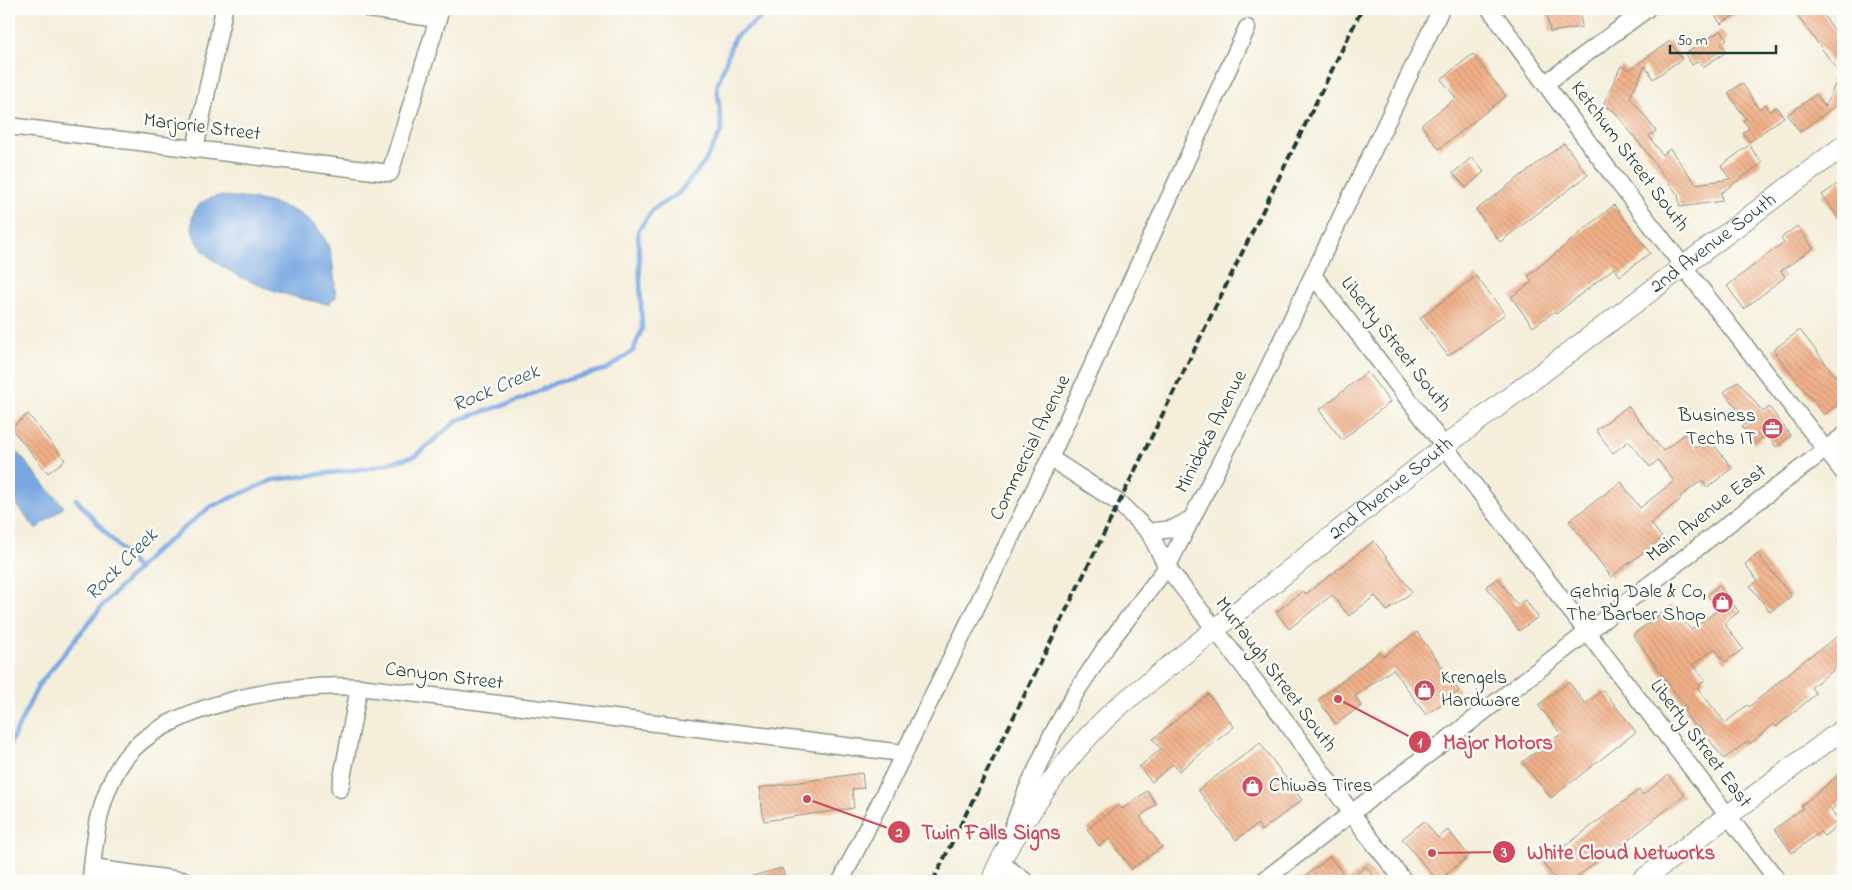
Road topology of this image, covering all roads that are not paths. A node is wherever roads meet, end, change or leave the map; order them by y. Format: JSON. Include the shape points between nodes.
{"nodes":[{"id":1,"x":224,"y":9,"type":"edge"},
{"id":2,"x":369,"y":9,"type":"edge"},
{"id":3,"x":1442,"y":9,"type":"edge"},
{"id":4,"x":1490,"y":9,"type":"edge"},
{"id":5,"x":1646,"y":9,"type":"edge"},
{"id":6,"x":440,"y":14,"type":"edge"},
{"id":7,"x":1247,"y":28,"type":"dead end"},
{"id":8,"x":1546,"y":83,"type":"junction"},
{"id":9,"x":9,"y":126,"type":"edge"},
{"id":10,"x":1843,"y":146,"type":"edge"},
{"id":11,"x":195,"y":149,"type":"junction"},
{"id":12,"x":1685,"y":267,"type":"junction"},
{"id":13,"x":1314,"y":274,"type":"junction"},
{"id":14,"x":1843,"y":436,"type":"edge"},
{"id":15,"x":1445,"y":446,"type":"junction"},
{"id":16,"x":1826,"y":449,"type":"junction"},
{"id":17,"x":1050,"y":458,"type":"junction"},
{"id":18,"x":1843,"y":472,"type":"edge"},
{"id":19,"x":1192,"y":519,"type":"junction"},
{"id":20,"x":1149,"y":532,"type":"junction"},
{"id":21,"x":1167,"y":567,"type":"junction"},
{"id":22,"x":1214,"y":630,"type":"junction"},
{"id":23,"x":1588,"y":632,"type":"junction"},
{"id":24,"x":359,"y":687,"type":"junction"},
{"id":25,"x":1843,"y":729,"type":"edge"},
{"id":26,"x":903,"y":753,"type":"junction"},
{"id":27,"x":340,"y":789,"type":"dead end"},
{"id":28,"x":1352,"y":814,"type":"junction"},
{"id":29,"x":1729,"y":817,"type":"junction"},
{"id":30,"x":91,"y":875,"type":"edge"},
{"id":31,"x":994,"y":875,"type":"edge"},
{"id":32,"x":187,"y":881,"type":"edge"},
{"id":33,"x":841,"y":881,"type":"edge"},
{"id":34,"x":1025,"y":881,"type":"edge"},
{"id":35,"x":1264,"y":881,"type":"edge"},
{"id":36,"x":1404,"y":881,"type":"edge"},
{"id":37,"x":1641,"y":881,"type":"edge"},
{"id":38,"x":1778,"y":881,"type":"edge"}],
"edges":[{"from":1,"to":11,"type":"street"},
{"from":2,"to":6,"type":"street"},
{"from":3,"to":13,"type":"street","name":"Minidoka Avenue"},
{"from":4,"to":8,"type":"street","name":"Ketchum Street South"},
{"from":5,"to":8,"type":"street"},
{"from":6,"to":11,"type":"street","name":"Marjorie Street","via":[[390,173]]},
{"from":7,"to":17,"type":"street","name":"Commercial Avenue"},
{"from":8,"to":12,"type":"street","name":"Ketchum Street South","via":[[1614,178]]},
{"from":9,"to":11,"type":"street","name":"Marjorie Street"},
{"from":10,"to":12,"type":"main road","name":"2nd Avenue South"},
{"from":12,"to":15,"type":"main road","name":"2nd Avenue South"},
{"from":12,"to":16,"type":"street","name":"Ketchum Street South"},
{"from":13,"to":15,"type":"street","name":"Liberty Street South"},
{"from":13,"to":19,"type":"street","name":"Minidoka Avenue"},
{"from":14,"to":16,"type":"street","name":"Main Avenue East"},
{"from":15,"to":22,"type":"main road","name":"2nd Avenue South"},
{"from":15,"to":23,"type":"street","name":"Liberty Street South"},
{"from":16,"to":18,"type":"street","name":"Ketchum Street South"},
{"from":16,"to":23,"type":"street","name":"Main Avenue East"},
{"from":17,"to":20,"type":"street","name":"Murtaugh Street South","via":[[1119,503]]},
{"from":17,"to":26,"type":"street","name":"Commercial Avenue"},
{"from":19,"to":20,"type":"street","via":[[1172,529]]},
{"from":19,"to":21,"type":"street","name":"Minidoka Avenue"},
{"from":20,"to":21,"type":"street","name":"Murtaugh Street South"},
{"from":21,"to":22,"type":"street","name":"Murtaugh Street South"},
{"from":21,"to":31,"type":"street","name":"Minidoka Avenue","via":[[1074,695],[1026,792]]},
{"from":22,"to":28,"type":"street","name":"Murtaugh Street South","via":[[1281,715]]},
{"from":22,"to":31,"type":"main road","name":"2nd Avenue South","via":[[1090,732],[1056,774]]},
{"from":23,"to":28,"type":"street","name":"Main Avenue East"},
{"from":23,"to":29,"type":"street","name":"Liberty Street East"},
{"from":24,"to":26,"type":"street","name":"Canyon Street"},
{"from":24,"to":27,"type":"street"},
{"from":24,"to":30,"type":"street","name":"Canyon Street","via":[[333,685],[223,702],[179,718],[151,733],[126,758],[108,791],[96,832]]},
{"from":25,"to":29,"type":"main road"},
{"from":26,"to":33,"type":"street","name":"Commercial Avenue"},
{"from":28,"to":35,"type":"street","name":"Main Avenue East"},
{"from":28,"to":36,"type":"street","name":"Murtaugh Street South"},
{"from":29,"to":37,"type":"main road"},
{"from":29,"to":38,"type":"street","name":"Liberty Street East"},
{"from":30,"to":32,"type":"street"},
{"from":31,"to":34,"type":"street"}]}
